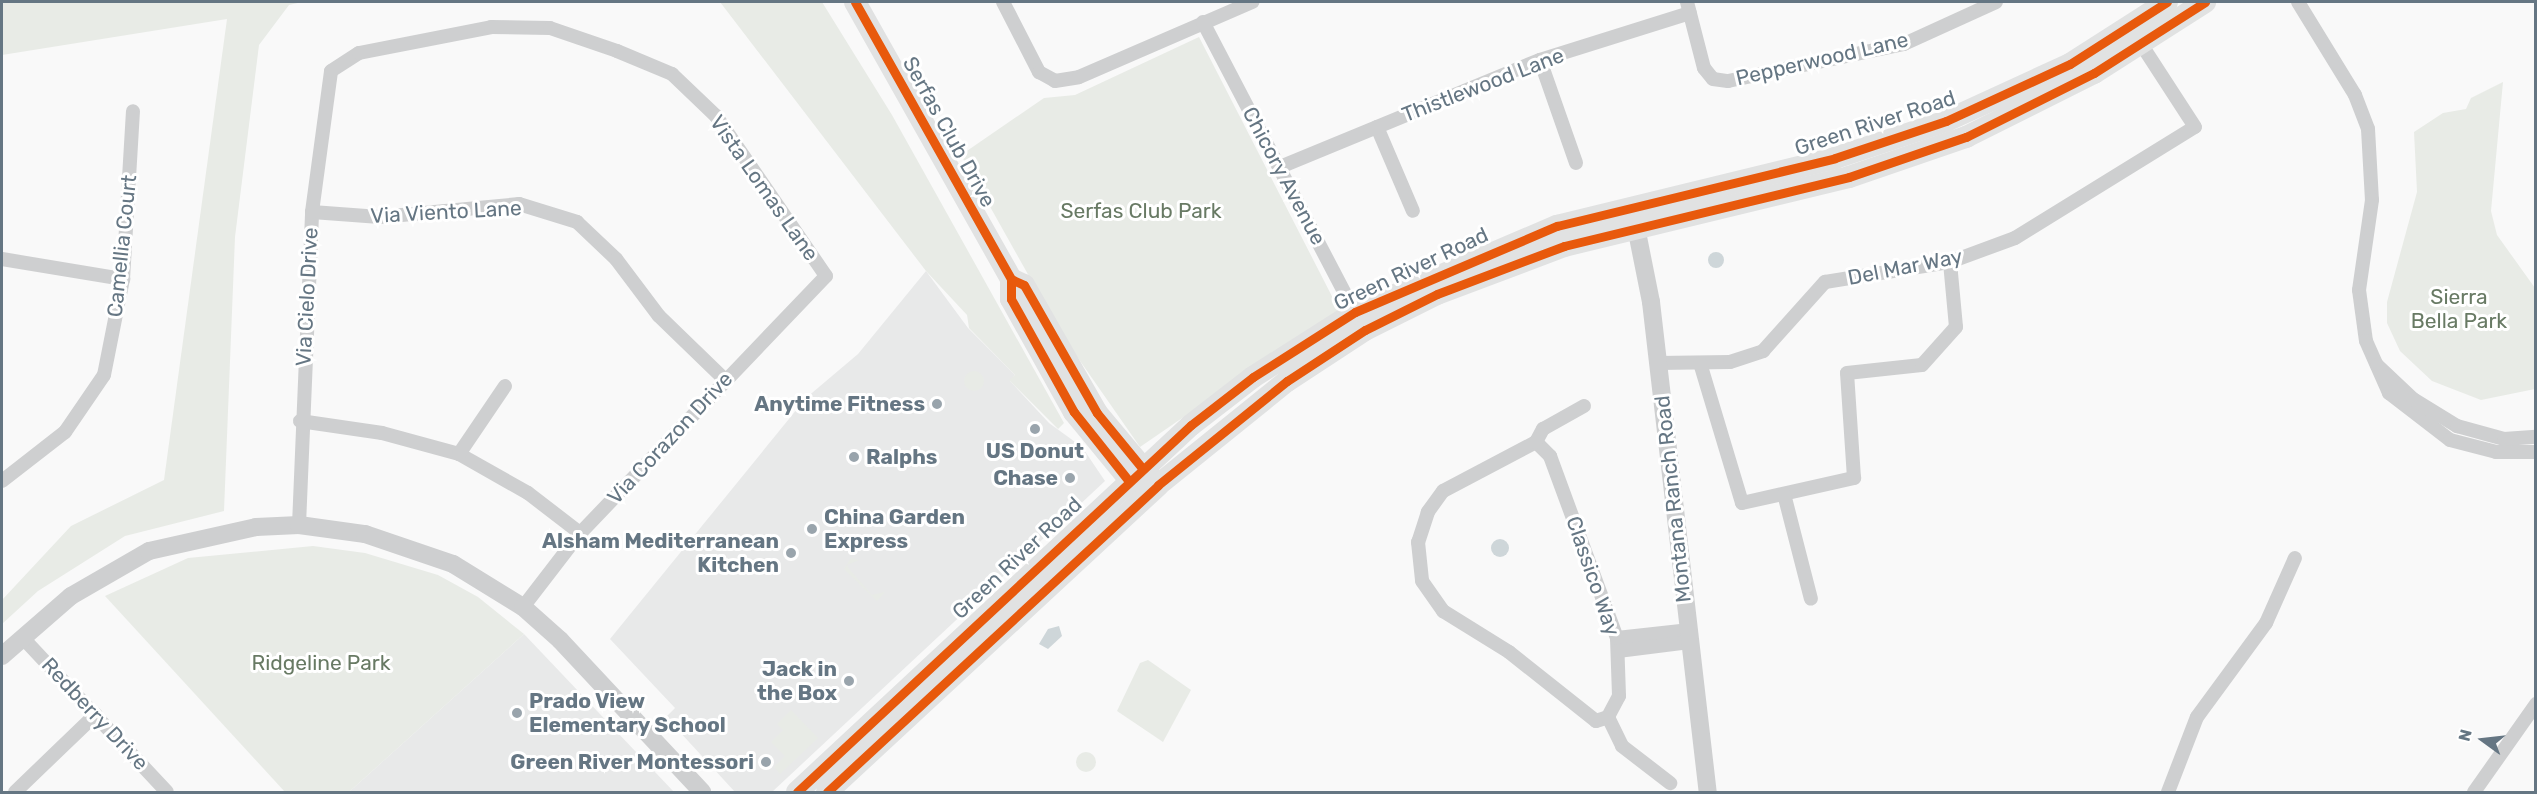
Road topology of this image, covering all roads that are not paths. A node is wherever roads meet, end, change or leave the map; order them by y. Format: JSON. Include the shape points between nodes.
{"nodes":[{"id":1,"x":855,"y":2,"type":"edge"},
{"id":2,"x":1003,"y":2,"type":"edge"},
{"id":3,"x":1252,"y":2,"type":"edge"},
{"id":4,"x":1996,"y":2,"type":"edge"},
{"id":5,"x":2167,"y":2,"type":"edge"},
{"id":6,"x":2205,"y":2,"type":"edge"},
{"id":7,"x":2298,"y":2,"type":"edge"},
{"id":8,"x":1688,"y":7,"type":"edge"},
{"id":9,"x":1203,"y":22,"type":"junction"},
{"id":10,"x":2141,"y":44,"type":"junction"},
{"id":11,"x":1540,"y":60,"type":"junction"},
{"id":12,"x":331,"y":71,"type":"joint"},
{"id":13,"x":133,"y":111,"type":"dead end"},
{"id":14,"x":1377,"y":127,"type":"junction"},
{"id":15,"x":1576,"y":163,"type":"dead end"},
{"id":16,"x":1280,"y":167,"type":"junction"},
{"id":17,"x":1413,"y":211,"type":"dead end"},
{"id":18,"x":312,"y":212,"type":"junction"},
{"id":19,"x":1634,"y":217,"type":"junction"},
{"id":20,"x":2,"y":259,"type":"edge"},
{"id":21,"x":1950,"y":262,"type":"junction"},
{"id":22,"x":826,"y":276,"type":"joint"},
{"id":23,"x":123,"y":279,"type":"junction"},
{"id":24,"x":1360,"y":321,"type":"junction"},
{"id":25,"x":1658,"y":363,"type":"junction"},
{"id":26,"x":1700,"y":363,"type":"junction"},
{"id":27,"x":2376,"y":364,"type":"junction"},
{"id":28,"x":724,"y":379,"type":"junction"},
{"id":29,"x":505,"y":386,"type":"dead end"},
{"id":30,"x":1584,"y":406,"type":"dead end"},
{"id":31,"x":300,"y":421,"type":"junction"},
{"id":32,"x":2535,"y":437,"type":"edge"},
{"id":33,"x":1536,"y":442,"type":"junction"},
{"id":34,"x":2535,"y":452,"type":"edge"},
{"id":35,"x":459,"y":454,"type":"junction"},
{"id":36,"x":1135,"y":474,"type":"junction"},
{"id":37,"x":2,"y":481,"type":"edge"},
{"id":38,"x":1151,"y":491,"type":"junction"},
{"id":39,"x":1784,"y":494,"type":"junction"},
{"id":40,"x":299,"y":525,"type":"junction"},
{"id":41,"x":580,"y":533,"type":"junction"},
{"id":42,"x":2295,"y":558,"type":"dead end"},
{"id":43,"x":1811,"y":598,"type":"dead end"},
{"id":44,"x":523,"y":607,"type":"junction"},
{"id":45,"x":1688,"y":636,"type":"junction"},
{"id":46,"x":22,"y":637,"type":"junction"},
{"id":47,"x":1617,"y":644,"type":"junction"},
{"id":48,"x":2,"y":656,"type":"edge"},
{"id":49,"x":2535,"y":704,"type":"edge"},
{"id":50,"x":96,"y":714,"type":"junction"},
{"id":51,"x":1608,"y":717,"type":"junction"},
{"id":52,"x":1670,"y":783,"type":"dead end"},
{"id":53,"x":15,"y":792,"type":"edge"},
{"id":54,"x":167,"y":792,"type":"edge"},
{"id":55,"x":702,"y":792,"type":"edge"},
{"id":56,"x":797,"y":792,"type":"edge"},
{"id":57,"x":827,"y":792,"type":"edge"},
{"id":58,"x":1708,"y":792,"type":"edge"},
{"id":59,"x":2168,"y":792,"type":"edge"},
{"id":60,"x":2475,"y":792,"type":"edge"}],
"edges":[{"from":1,"to":36,"type":"main road","name":"Serfas Club Drive","via":[[1011,279],[1024,285]]},
{"from":2,"to":9,"type":"street","via":[[1040,72],[1055,81],[1078,78]]},
{"from":3,"to":9,"type":"street"},
{"from":4,"to":8,"type":"street","name":"Pepperwood Lane","via":[[1904,44],[1764,77],[1713,79],[1704,68]]},
{"from":5,"to":19,"type":"main road","name":"Green River Road","via":[[2070,64],[1946,121]]},
{"from":6,"to":10,"type":"main road","name":"Green River Road"},
{"from":7,"to":27,"type":"street","via":[[2355,95],[2368,129],[2373,188],[2359,290],[2366,341]]},
{"from":8,"to":11,"type":"street","name":"Thistlewood Lane"},
{"from":9,"to":16,"type":"street","name":"Chicory Avenue"},
{"from":10,"to":19,"type":"main road","name":"Green River Road","via":[[2038,103],[1966,137],[1849,177]]},
{"from":10,"to":21,"type":"street","name":"Del Mar Way","via":[[2195,127],[2015,238]]},
{"from":11,"to":14,"type":"street","name":"Thistlewood Lane"},
{"from":11,"to":15,"type":"street"},
{"from":12,"to":18,"type":"street","name":"Via Cielo Drive"},
{"from":12,"to":22,"type":"street","name":"Vista Lomas Lane","via":[[360,53],[491,27],[550,28],[672,74],[716,116]]},
{"from":13,"to":23,"type":"street","name":"Camellia Court"},
{"from":14,"to":16,"type":"street","name":"Thistlewood Lane"},
{"from":14,"to":17,"type":"street"},
{"from":16,"to":24,"type":"street","name":"Chicory Avenue"},
{"from":18,"to":28,"type":"street","name":"Via Viento Lane","via":[[380,217],[519,204],[577,222],[616,259],[659,316]]},
{"from":18,"to":31,"type":"street","name":"Via Cielo Drive"},
{"from":19,"to":24,"type":"main road","name":"Green River Road"},
{"from":19,"to":25,"type":"street","name":"Montana Ranch Road"},
{"from":20,"to":23,"type":"street"},
{"from":21,"to":26,"type":"street","name":"Del Mar Way","via":[[1825,282],[1763,351],[1743,359]]},
{"from":21,"to":39,"type":"street","via":[[1956,327],[1922,365],[1847,373],[1854,478]]},
{"from":22,"to":28,"type":"street","name":"Via Corazon Drive"},
{"from":23,"to":37,"type":"street","name":"Camellia Court","via":[[104,375],[65,432]]},
{"from":24,"to":36,"type":"main road","name":"Green River Road","via":[[1253,377]]},
{"from":24,"to":38,"type":"main road","name":"Green River Road"},
{"from":25,"to":26,"type":"street","name":"Del Mar Way"},
{"from":25,"to":45,"type":"street","name":"Montana Ranch Road"},
{"from":26,"to":39,"type":"street","via":[[1742,503]]},
{"from":27,"to":32,"type":"street","via":[[2447,421],[2504,439]]},
{"from":27,"to":34,"type":"street","via":[[2388,393],[2440,434],[2496,452]]},
{"from":28,"to":41,"type":"street","name":"Via Corazon Drive"},
{"from":29,"to":35,"type":"street"},
{"from":30,"to":33,"type":"street","via":[[1543,429]]},
{"from":31,"to":35,"type":"street","via":[[382,433]]},
{"from":31,"to":40,"type":"street","name":"Via Cielo Drive"},
{"from":33,"to":47,"type":"street","name":"Classico Way","via":[[1550,456]]},
{"from":33,"to":51,"type":"street","via":[[1443,491],[1428,512],[1418,542],[1422,581],[1443,611],[1509,652],[1596,721]]},
{"from":35,"to":41,"type":"street","via":[[528,493]]},
{"from":36,"to":38,"type":"main road","name":"Serfas Club Drive"},
{"from":36,"to":56,"type":"main road","name":"Green River Road"},
{"from":38,"to":57,"type":"main road","name":"Green River Road"},
{"from":39,"to":43,"type":"street"},
{"from":40,"to":44,"type":"street","via":[[387,539],[437,557]]},
{"from":40,"to":46,"type":"street","via":[[234,530],[149,551],[71,596]]},
{"from":41,"to":44,"type":"street","name":"Via Corazon Drive"},
{"from":42,"to":59,"type":"street","via":[[2266,623],[2197,717]]},
{"from":44,"to":55,"type":"street"},
{"from":45,"to":47,"type":"street"},
{"from":45,"to":58,"type":"street","name":"Montana Ranch Road"},
{"from":46,"to":48,"type":"street"},
{"from":46,"to":50,"type":"street","name":"Redberry Drive"},
{"from":47,"to":51,"type":"street","name":"Classico Way","via":[[1618,696]]},
{"from":49,"to":60,"type":"street"},
{"from":50,"to":53,"type":"street"},
{"from":50,"to":54,"type":"street","name":"Redberry Drive"},
{"from":51,"to":52,"type":"street","via":[[1622,746]]}]}
